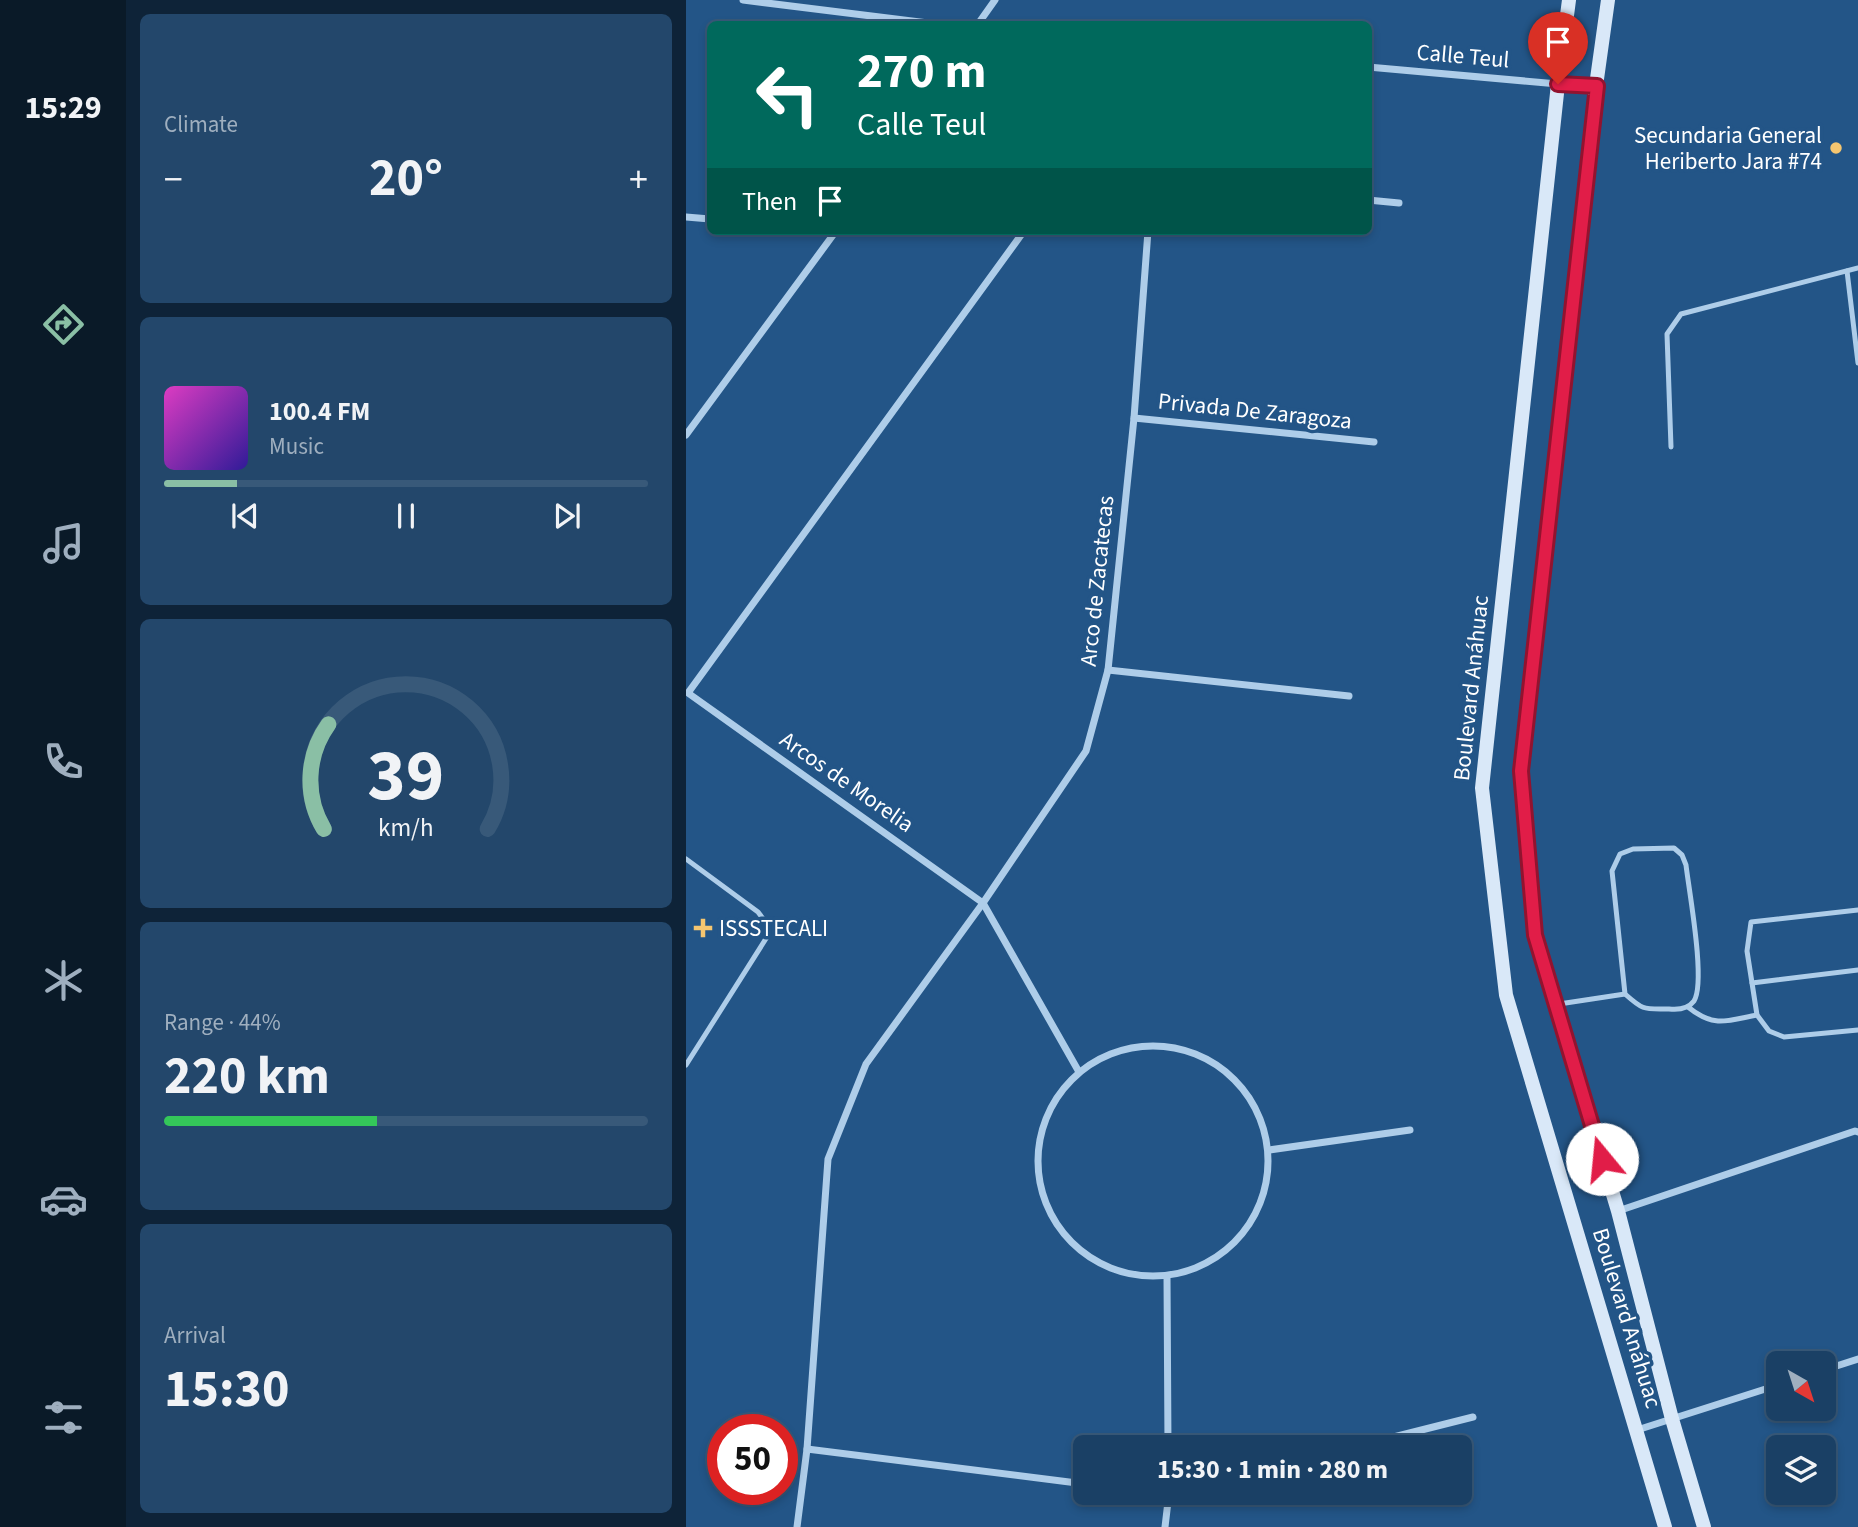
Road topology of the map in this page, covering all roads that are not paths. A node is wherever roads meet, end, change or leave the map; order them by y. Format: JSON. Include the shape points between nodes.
{"nodes":[{"id":1,"x":743,"y":0,"type":"edge"},
{"id":2,"x":995,"y":0,"type":"edge"},
{"id":3,"x":1569,"y":0,"type":"edge"},
{"id":4,"x":1608,"y":0,"type":"edge"},
{"id":5,"x":912,"y":21,"type":"edge"},
{"id":6,"x":980,"y":21,"type":"edge"},
{"id":7,"x":1372,"y":66,"type":"edge"},
{"id":8,"x":1558,"y":84,"type":"junction"},
{"id":9,"x":1597,"y":86,"type":"junction"},
{"id":10,"x":1372,"y":200,"type":"edge"},
{"id":11,"x":1399,"y":203,"type":"dead end"},
{"id":12,"x":686,"y":216,"type":"edge"},
{"id":13,"x":707,"y":219,"type":"edge"},
{"id":14,"x":832,"y":235,"type":"edge"},
{"id":15,"x":1021,"y":235,"type":"edge"},
{"id":16,"x":1148,"y":235,"type":"edge"},
{"id":17,"x":1858,"y":268,"type":"edge"},
{"id":18,"x":1847,"y":271,"type":"junction"},
{"id":19,"x":1858,"y":363,"type":"edge"},
{"id":20,"x":1134,"y":418,"type":"junction"},
{"id":21,"x":689,"y":425,"type":"edge"},
{"id":22,"x":686,"y":435,"type":"edge"},
{"id":23,"x":1374,"y":442,"type":"dead end"},
{"id":24,"x":1671,"y":447,"type":"dead end"},
{"id":25,"x":1108,"y":670,"type":"junction"},
{"id":26,"x":1349,"y":696,"type":"dead end"},
{"id":27,"x":686,"y":859,"type":"edge"},
{"id":28,"x":983,"y":902,"type":"junction"},
{"id":29,"x":1858,"y":910,"type":"edge"},
{"id":30,"x":1858,"y":970,"type":"edge"},
{"id":31,"x":1752,"y":984,"type":"junction"},
{"id":32,"x":1625,"y":994,"type":"junction"},
{"id":33,"x":1556,"y":1004,"type":"junction"},
{"id":34,"x":1688,"y":1007,"type":"junction"},
{"id":35,"x":1757,"y":1015,"type":"junction"},
{"id":36,"x":1858,"y":1030,"type":"edge"},
{"id":37,"x":686,"y":1065,"type":"edge"},
{"id":38,"x":1079,"y":1072,"type":"junction"},
{"id":39,"x":1410,"y":1130,"type":"dead end"},
{"id":40,"x":1858,"y":1132,"type":"edge"},
{"id":41,"x":1269,"y":1150,"type":"junction"},
{"id":42,"x":1618,"y":1211,"type":"junction"},
{"id":43,"x":1167,"y":1276,"type":"junction"},
{"id":44,"x":1858,"y":1359,"type":"edge"},
{"id":45,"x":1836,"y":1366,"type":"edge"},
{"id":46,"x":1766,"y":1389,"type":"edge"},
{"id":47,"x":1473,"y":1417,"type":"dead end"},
{"id":48,"x":1672,"y":1419,"type":"junction"},
{"id":49,"x":1637,"y":1430,"type":"junction"},
{"id":50,"x":1168,"y":1435,"type":"edge"},
{"id":51,"x":1402,"y":1435,"type":"edge"},
{"id":52,"x":807,"y":1449,"type":"junction"},
{"id":53,"x":1073,"y":1482,"type":"edge"},
{"id":54,"x":1169,"y":1505,"type":"edge"},
{"id":55,"x":797,"y":1527,"type":"edge"},
{"id":56,"x":1165,"y":1527,"type":"edge"},
{"id":57,"x":1665,"y":1527,"type":"edge"},
{"id":58,"x":1704,"y":1527,"type":"edge"}],
"edges":[{"from":1,"to":5,"type":"street"},
{"from":2,"to":6,"type":"street"},
{"from":3,"to":8,"type":"main road","name":"Boulevard Anáhuac"},
{"from":4,"to":9,"type":"main road","name":"Boulevard Anáhuac"},
{"from":7,"to":8,"type":"street","name":"Calle Teul"},
{"from":8,"to":9,"type":"street","name":"Calle Teul"},
{"from":8,"to":49,"type":"main road","name":"Boulevard Anáhuac","via":[[1482,788],[1506,995]]},
{"from":9,"to":33,"type":"main road","name":"Boulevard Anáhuac","via":[[1521,771],[1535,935]]},
{"from":10,"to":11,"type":"street"},
{"from":12,"to":13,"type":"street"},
{"from":14,"to":21,"type":"street"},
{"from":15,"to":28,"type":"street","name":"Arcos de Morelia","via":[[688,693]]},
{"from":16,"to":20,"type":"street","name":"Arco de Zacatecas"},
{"from":17,"to":18,"type":"lane"},
{"from":18,"to":19,"type":"lane"},
{"from":18,"to":24,"type":"lane","via":[[1681,314],[1667,334]]},
{"from":20,"to":23,"type":"street","name":"Privada De Zaragoza"},
{"from":20,"to":25,"type":"street","name":"Arco de Zacatecas"},
{"from":21,"to":22,"type":"street"},
{"from":25,"to":26,"type":"street"},
{"from":25,"to":28,"type":"street","name":"Arco de Zacatecas","via":[[1086,751]]},
{"from":27,"to":37,"type":"lane","via":[[758,912],[767,924],[767,937]]},
{"from":28,"to":38,"type":"street"},
{"from":28,"to":52,"type":"street","name":"Arco de Zacatecas","via":[[866,1064],[828,1159]]},
{"from":29,"to":31,"type":"lane","via":[[1751,922],[1747,951]]},
{"from":30,"to":31,"type":"lane"},
{"from":31,"to":35,"type":"lane"},
{"from":32,"to":33,"type":"lane"},
{"from":32,"to":34,"type":"lane","via":[[1643,1009]]},
{"from":32,"to":34,"type":"lane","via":[[1612,871],[1620,855],[1633,849],[1674,848],[1686,866],[1699,977],[1695,999]]},
{"from":33,"to":42,"type":"main road","name":"Boulevard Anáhuac"},
{"from":34,"to":35,"type":"lane","via":[[1703,1019],[1719,1022]]},
{"from":35,"to":36,"type":"lane","via":[[1769,1031],[1784,1037]]},
{"from":38,"to":41,"type":"street","via":[[1110,1053],[1145,1045],[1181,1048],[1214,1062],[1241,1085],[1260,1115]]},
{"from":38,"to":43,"type":"street","via":[[1054,1100],[1040,1134],[1037,1171],[1046,1207],[1066,1238],[1095,1262],[1130,1275]]},
{"from":39,"to":41,"type":"street"},
{"from":40,"to":42,"type":"street"},
{"from":41,"to":43,"type":"street","via":[[1266,1186],[1253,1219],[1231,1247],[1201,1266]]},
{"from":42,"to":48,"type":"main road","name":"Boulevard Anáhuac"},
{"from":43,"to":50,"type":"street"},
{"from":44,"to":45,"type":"street"},
{"from":46,"to":48,"type":"street"},
{"from":47,"to":51,"type":"street"},
{"from":48,"to":49,"type":"street"},
{"from":48,"to":58,"type":"main road","name":"Boulevard Anáhuac"},
{"from":49,"to":57,"type":"main road","name":"Boulevard Anáhuac"},
{"from":52,"to":53,"type":"street"},
{"from":52,"to":55,"type":"street","name":"Arco de Zacatecas"},
{"from":54,"to":56,"type":"street"}]}
